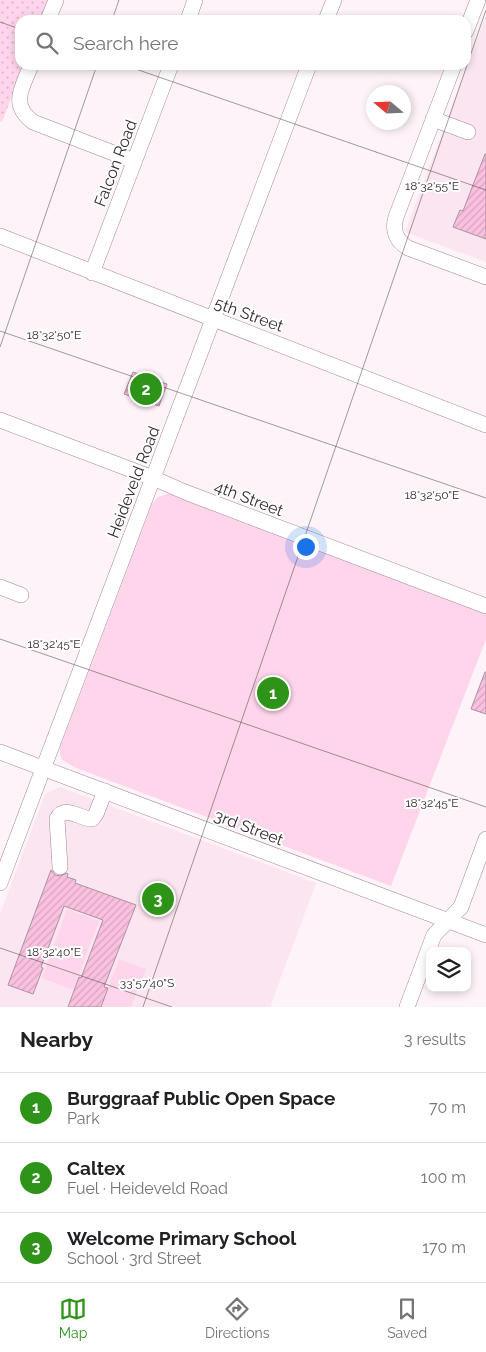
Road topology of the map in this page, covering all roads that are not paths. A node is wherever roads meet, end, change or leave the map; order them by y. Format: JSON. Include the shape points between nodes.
{"nodes":[{"id":1,"x":56,"y":0,"type":"edge"},
{"id":2,"x":195,"y":0,"type":"edge"},
{"id":3,"x":334,"y":0,"type":"edge"},
{"id":4,"x":478,"y":0,"type":"edge"},
{"id":5,"x":50,"y":15,"type":"edge"},
{"id":6,"x":190,"y":15,"type":"edge"},
{"id":7,"x":328,"y":15,"type":"edge"},
{"id":8,"x":471,"y":18,"type":"edge"},
{"id":9,"x":30,"y":70,"type":"edge"},
{"id":10,"x":169,"y":70,"type":"edge"},
{"id":11,"x":307,"y":70,"type":"edge"},
{"id":12,"x":452,"y":70,"type":"edge"},
{"id":13,"x":433,"y":119,"type":"junction"},
{"id":14,"x":468,"y":132,"type":"dead end"},
{"id":15,"x":134,"y":161,"type":"junction"},
{"id":16,"x":0,"y":236,"type":"edge"},
{"id":17,"x":92,"y":272,"type":"junction"},
{"id":18,"x":486,"y":277,"type":"edge"},
{"id":19,"x":213,"y":319,"type":"junction"},
{"id":20,"x":0,"y":420,"type":"edge"},
{"id":21,"x":486,"y":426,"type":"edge"},
{"id":22,"x":153,"y":478,"type":"junction"},
{"id":23,"x":0,"y":587,"type":"edge"},
{"id":24,"x":21,"y":595,"type":"dead end"},
{"id":25,"x":486,"y":606,"type":"edge"},
{"id":26,"x":0,"y":752,"type":"edge"},
{"id":27,"x":44,"y":769,"type":"junction"},
{"id":28,"x":105,"y":791,"type":"junction"},
{"id":29,"x":486,"y":839,"type":"edge"},
{"id":30,"x":60,"y":867,"type":"dead end"},
{"id":31,"x":0,"y":883,"type":"edge"},
{"id":32,"x":448,"y":920,"type":"junction"},
{"id":33,"x":486,"y":935,"type":"edge"},
{"id":34,"x":408,"y":1007,"type":"edge"}],
"edges":[{"from":1,"to":5,"type":"street"},
{"from":2,"to":6,"type":"street"},
{"from":3,"to":7,"type":"street"},
{"from":4,"to":8,"type":"street"},
{"from":9,"to":15,"type":"street","via":[[19,98],[26,117]]},
{"from":10,"to":15,"type":"street","name":"Falcon Road"},
{"from":11,"to":19,"type":"street","name":"Heideveld Road"},
{"from":12,"to":13,"type":"street"},
{"from":13,"to":14,"type":"street"},
{"from":13,"to":18,"type":"street","via":[[394,223],[396,237],[408,248]]},
{"from":15,"to":17,"type":"street","name":"Falcon Road"},
{"from":16,"to":17,"type":"street","name":"5th Street"},
{"from":17,"to":19,"type":"street","name":"5th Street"},
{"from":19,"to":21,"type":"street","name":"5th Street"},
{"from":19,"to":22,"type":"street","name":"Heideveld Road"},
{"from":20,"to":22,"type":"street","name":"4th Street"},
{"from":22,"to":25,"type":"street","name":"4th Street"},
{"from":22,"to":27,"type":"street","name":"Heideveld Road"},
{"from":23,"to":24,"type":"street"},
{"from":26,"to":27,"type":"street","name":"3rd Street"},
{"from":27,"to":28,"type":"street","name":"3rd Street"},
{"from":27,"to":31,"type":"street","name":"Heideveld Road"},
{"from":28,"to":30,"type":"street","via":[[92,818],[66,812],[58,816]]},
{"from":28,"to":32,"type":"street","name":"3rd Street"},
{"from":29,"to":32,"type":"street","via":[[461,907]]},
{"from":32,"to":33,"type":"street","name":"3rd Street"},
{"from":32,"to":34,"type":"street","via":[[434,935]]}]}
